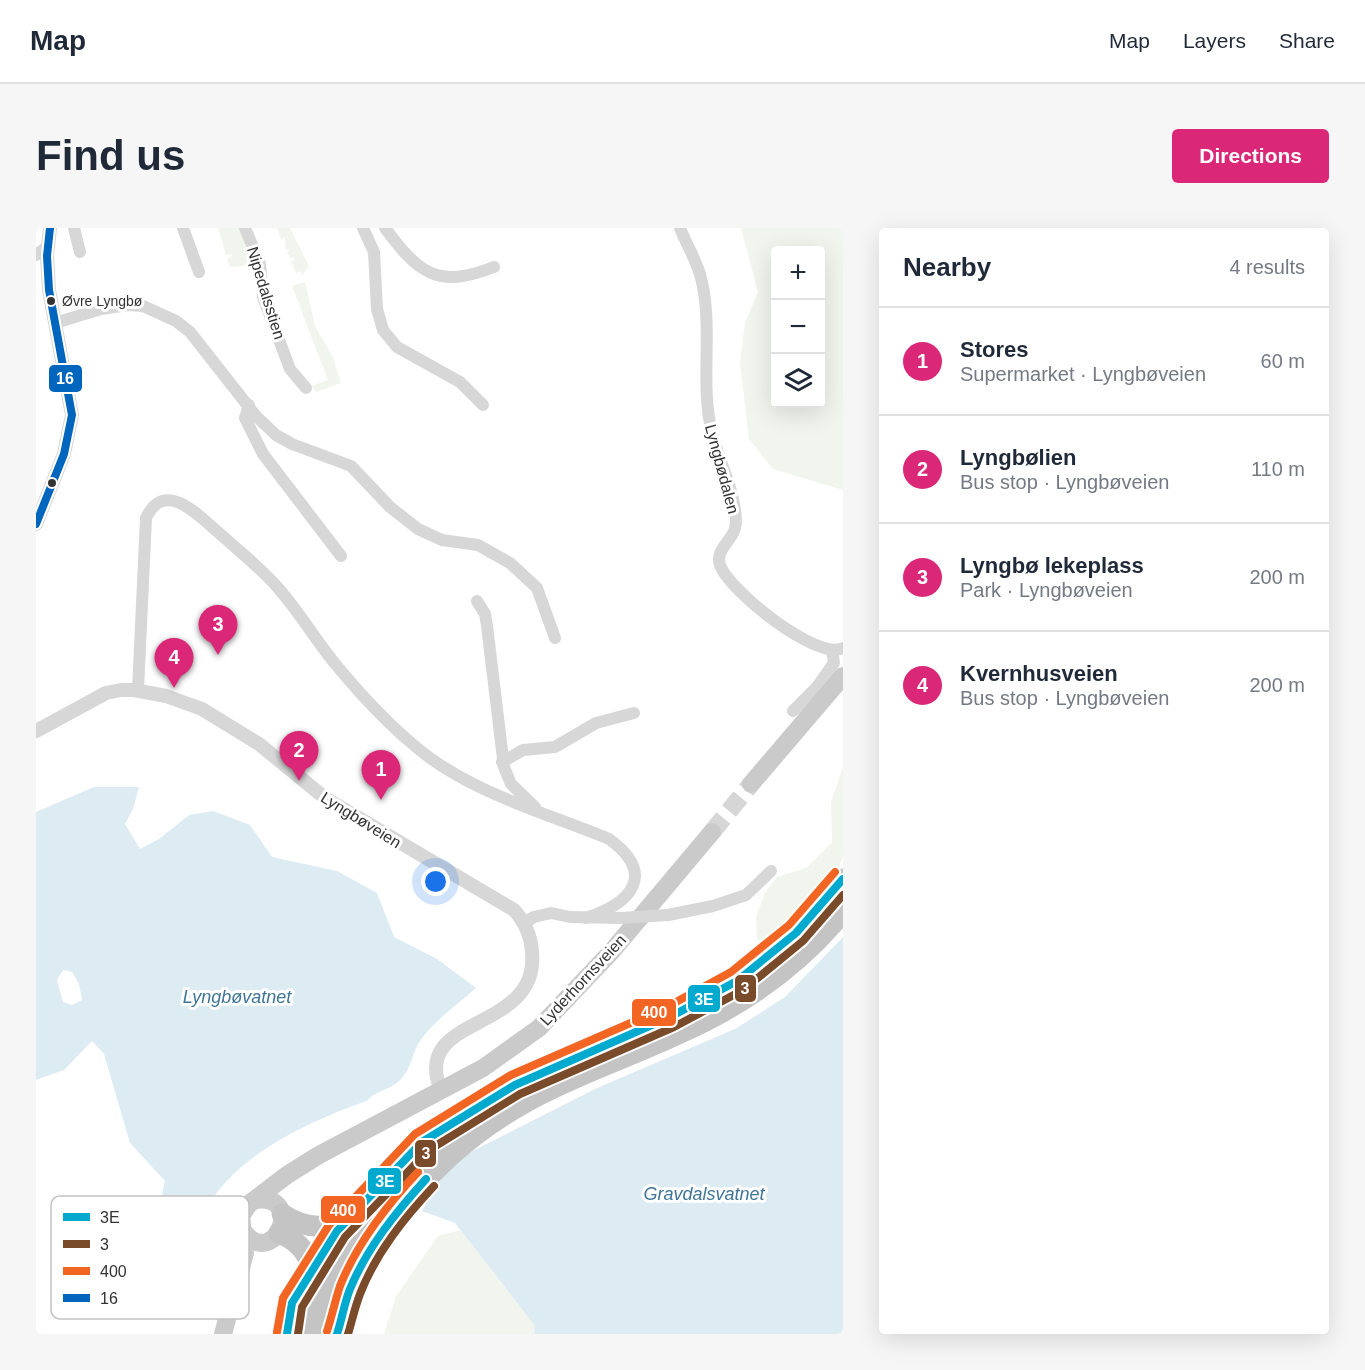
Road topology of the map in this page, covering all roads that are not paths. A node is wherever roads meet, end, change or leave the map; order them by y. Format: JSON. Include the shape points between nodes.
{"nodes":[{"id":1,"x":50,"y":228,"type":"edge"},
{"id":2,"x":74,"y":228,"type":"edge"},
{"id":3,"x":183,"y":228,"type":"edge"},
{"id":4,"x":244,"y":228,"type":"edge"},
{"id":5,"x":363,"y":228,"type":"edge"},
{"id":6,"x":385,"y":228,"type":"edge"},
{"id":7,"x":680,"y":228,"type":"edge"},
{"id":8,"x":48,"y":246,"type":"junction"},
{"id":9,"x":80,"y":252,"type":"dead end"},
{"id":10,"x":36,"y":255,"type":"edge"},
{"id":11,"x":494,"y":267,"type":"dead end"},
{"id":12,"x":199,"y":272,"type":"dead end"},
{"id":13,"x":55,"y":323,"type":"junction"},
{"id":14,"x":306,"y":388,"type":"dead end"},
{"id":15,"x":249,"y":405,"type":"junction"},
{"id":16,"x":483,"y":405,"type":"dead end"},
{"id":17,"x":36,"y":524,"type":"edge"},
{"id":18,"x":341,"y":556,"type":"dead end"},
{"id":19,"x":477,"y":601,"type":"dead end"},
{"id":20,"x":555,"y":638,"type":"dead end"},
{"id":21,"x":837,"y":649,"type":"edge"},
{"id":22,"x":843,"y":676,"type":"edge"},
{"id":23,"x":138,"y":690,"type":"junction"},
{"id":24,"x":822,"y":692,"type":"junction"},
{"id":25,"x":793,"y":711,"type":"dead end"},
{"id":26,"x":634,"y":713,"type":"dead end"},
{"id":27,"x":36,"y":731,"type":"edge"},
{"id":28,"x":502,"y":762,"type":"junction"},
{"id":29,"x":751,"y":784,"type":"tunnel mouth"},
{"id":30,"x":538,"y":810,"type":"junction"},
{"id":31,"x":712,"y":832,"type":"tunnel mouth"},
{"id":32,"x":771,"y":872,"type":"dead end"},
{"id":33,"x":843,"y":879,"type":"edge"},
{"id":34,"x":843,"y":912,"type":"edge"},
{"id":35,"x":586,"y":918,"type":"junction"},
{"id":36,"x":524,"y":923,"type":"junction"},
{"id":37,"x":441,"y":1090,"type":"junction"},
{"id":38,"x":455,"y":1124,"type":"junction"},
{"id":39,"x":303,"y":1167,"type":"junction"},
{"id":40,"x":255,"y":1200,"type":"junction"},
{"id":41,"x":249,"y":1205,"type":"edge"},
{"id":42,"x":277,"y":1224,"type":"junction"},
{"id":43,"x":249,"y":1236,"type":"edge"},
{"id":44,"x":249,"y":1276,"type":"edge"},
{"id":45,"x":350,"y":1290,"type":"junction"},
{"id":46,"x":227,"y":1319,"type":"edge"},
{"id":47,"x":223,"y":1334,"type":"edge"},
{"id":48,"x":297,"y":1334,"type":"edge"},
{"id":49,"x":311,"y":1334,"type":"edge"},
{"id":50,"x":332,"y":1334,"type":"edge"},
{"id":51,"x":337,"y":1334,"type":"edge"}],
"edges":[{"from":1,"to":8,"type":"street"},
{"from":2,"to":9,"type":"street"},
{"from":3,"to":12,"type":"street"},
{"from":4,"to":14,"type":"street","name":"Nipedalsstien","via":[[260,264],[263,297],[290,369]]},
{"from":5,"to":16,"type":"street","via":[[374,252],[383,330],[403,351],[460,382]]},
{"from":6,"to":11,"type":"street","via":[[405,253],[434,275],[458,278]]},
{"from":7,"to":21,"type":"street","name":"Lyngbødalen","via":[[701,277],[709,416],[734,504],[736,523],[732,537],[720,551],[720,565],[732,584],[757,607],[803,639]]},
{"from":8,"to":10,"type":"street"},
{"from":8,"to":13,"type":"street"},
{"from":13,"to":15,"type":"street","via":[[114,306],[138,305],[156,311],[185,327]]},
{"from":13,"to":17,"type":"street","via":[[72,415],[64,454]]},
{"from":15,"to":18,"type":"street","via":[[245,418],[263,454]]},
{"from":15,"to":20,"type":"street","via":[[284,440],[351,466],[390,507],[418,529],[442,540],[478,546],[510,563],[537,588]]},
{"from":19,"to":28,"type":"street","via":[[487,626]]},
{"from":21,"to":24,"type":"street","name":"Lyngbødalen"},
{"from":22,"to":24,"type":"main road"},
{"from":23,"to":27,"type":"street","name":"Lyngbøveien","via":[[106,693]]},
{"from":23,"to":30,"type":"street","via":[[146,518],[156,505],[171,500],[187,507],[265,574],[348,678],[417,748],[479,786]]},
{"from":23,"to":36,"type":"street","name":"Lyngbøveien","via":[[166,696],[219,717],[325,798],[506,904]]},
{"from":24,"to":25,"type":"street","name":"Lyngbødalen"},
{"from":24,"to":29,"type":"main road"},
{"from":26,"to":28,"type":"street","via":[[596,723],[555,747],[523,750]]},
{"from":28,"to":30,"type":"street","via":[[511,784]]},
{"from":30,"to":35,"type":"street","via":[[609,839],[630,859],[635,885],[629,894],[610,909]]},
{"from":31,"to":37,"type":"main road","name":"Lyderhornsveien","via":[[557,1012],[501,1057]]},
{"from":32,"to":35,"type":"street","bridge":true,"via":[[746,895],[713,906],[668,915]]},
{"from":33,"to":38,"type":"highway","via":[[796,933],[737,981],[670,1017],[514,1085]]},
{"from":34,"to":45,"type":"highway","via":[[809,948],[745,999],[676,1035],[543,1093],[469,1139],[433,1172],[393,1218]]},
{"from":35,"to":36,"type":"street","via":[[551,913]]},
{"from":36,"to":37,"type":"street","via":[[533,956],[525,987],[505,1009],[467,1028],[442,1048],[435,1068]]},
{"from":37,"to":39,"type":"main road","name":"Lyderhornsveien"},
{"from":38,"to":42,"type":"highway","via":[[422,1142],[348,1218],[328,1226]]},
{"from":38,"to":49,"type":"highway","via":[[402,1176],[378,1206],[347,1253]]},
{"from":39,"to":40,"type":"main road","name":"Lyderhornsveien"},
{"from":39,"to":42,"type":"main road","name":"Lyderhornsveien","via":[[285,1191]]},
{"from":40,"to":41,"type":"main road"},
{"from":40,"to":42,"type":"main road","via":[[270,1201]]},
{"from":42,"to":43,"type":"main road","via":[[253,1240]]},
{"from":42,"to":44,"type":"main road","name":"Lyderhornsveien"},
{"from":42,"to":48,"type":"highway","via":[[306,1251],[314,1279],[312,1298]]},
{"from":45,"to":50,"type":"highway"},
{"from":45,"to":51,"type":"highway"},
{"from":46,"to":47,"type":"main road","name":"Lyderhornsveien"}]}
